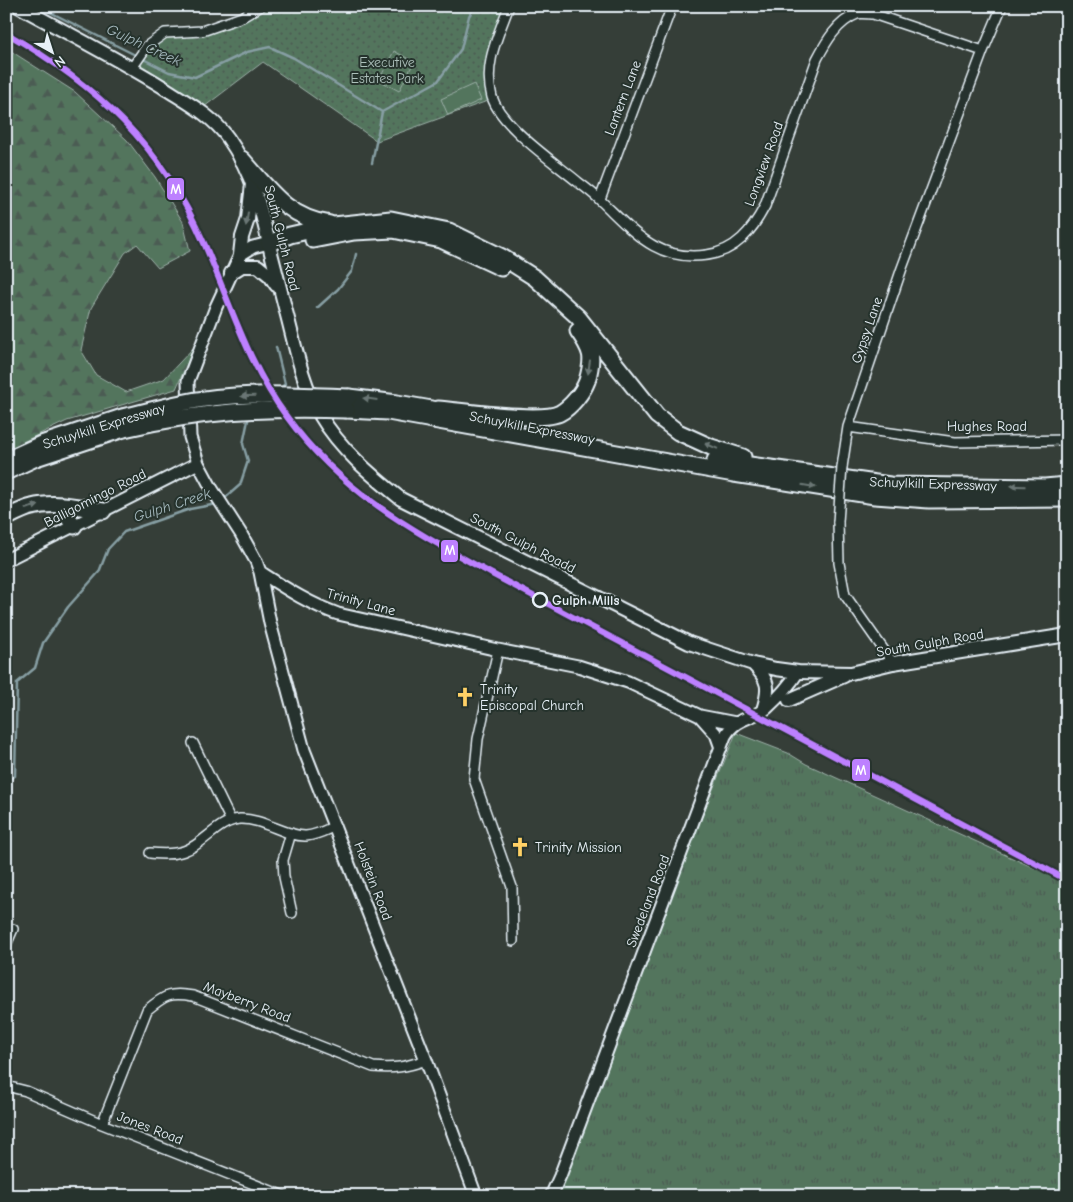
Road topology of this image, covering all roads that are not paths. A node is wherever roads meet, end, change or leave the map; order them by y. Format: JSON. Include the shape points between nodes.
{"nodes":[{"id":1,"x":18,"y":6,"type":"edge"},
{"id":2,"x":262,"y":6,"type":"edge"},
{"id":3,"x":509,"y":6,"type":"edge"},
{"id":4,"x":672,"y":6,"type":"edge"},
{"id":5,"x":1002,"y":6,"type":"edge"},
{"id":6,"x":983,"y":52,"type":"junction"},
{"id":7,"x":134,"y":65,"type":"junction"},
{"id":8,"x":242,"y":159,"type":"junction"},
{"id":9,"x":252,"y":182,"type":"junction"},
{"id":10,"x":600,"y":199,"type":"junction"},
{"id":11,"x":334,"y":225,"type":"junction"},
{"id":12,"x":269,"y":243,"type":"junction"},
{"id":13,"x":240,"y":255,"type":"junction"},
{"id":14,"x":231,"y":272,"type":"junction"},
{"id":15,"x":280,"y":294,"type":"junction"},
{"id":16,"x":297,"y":360,"type":"joint"},
{"id":17,"x":348,"y":403,"type":"junction"},
{"id":18,"x":424,"y":408,"type":"junction"},
{"id":19,"x":123,"y":423,"type":"junction"},
{"id":20,"x":848,"y":427,"type":"junction"},
{"id":21,"x":1067,"y":440,"type":"edge"},
{"id":22,"x":6,"y":460,"type":"edge"},
{"id":23,"x":198,"y":463,"type":"junction"},
{"id":24,"x":6,"y":472,"type":"edge"},
{"id":25,"x":825,"y":477,"type":"junction"},
{"id":26,"x":1067,"y":485,"type":"edge"},
{"id":27,"x":1067,"y":499,"type":"edge"},
{"id":28,"x":60,"y":505,"type":"junction"},
{"id":29,"x":103,"y":511,"type":"junction"},
{"id":30,"x":6,"y":518,"type":"edge"},
{"id":31,"x":74,"y":526,"type":"junction"},
{"id":32,"x":6,"y":560,"type":"edge"},
{"id":33,"x":260,"y":572,"type":"junction"},
{"id":34,"x":1067,"y":635,"type":"edge"},
{"id":35,"x":498,"y":650,"type":"junction"},
{"id":36,"x":893,"y":663,"type":"junction"},
{"id":37,"x":753,"y":664,"type":"junction"},
{"id":38,"x":798,"y":672,"type":"junction"},
{"id":39,"x":851,"y":673,"type":"junction"},
{"id":40,"x":790,"y":700,"type":"junction"},
{"id":41,"x":764,"y":709,"type":"junction"},
{"id":42,"x":700,"y":716,"type":"junction"},
{"id":43,"x":737,"y":722,"type":"junction"},
{"id":44,"x":193,"y":743,"type":"dead end"},
{"id":45,"x":721,"y":748,"type":"junction"},
{"id":46,"x":232,"y":821,"type":"junction"},
{"id":47,"x":335,"y":826,"type":"junction"},
{"id":48,"x":291,"y":833,"type":"junction"},
{"id":49,"x":150,"y":853,"type":"dead end"},
{"id":50,"x":292,"y":913,"type":"dead end"},
{"id":51,"x":13,"y":929,"type":"dead end"},
{"id":52,"x":513,"y":942,"type":"dead end"},
{"id":53,"x":6,"y":945,"type":"edge"},
{"id":54,"x":426,"y":1060,"type":"junction"},
{"id":55,"x":6,"y":1086,"type":"edge"},
{"id":56,"x":102,"y":1124,"type":"junction"},
{"id":57,"x":284,"y":1196,"type":"edge"},
{"id":58,"x":476,"y":1196,"type":"edge"},
{"id":59,"x":551,"y":1196,"type":"edge"}],
"edges":[{"from":1,"to":7,"type":"main road","name":"South Gulph Road"},
{"from":2,"to":7,"type":"street","via":[[202,31],[165,34],[146,46]]},
{"from":3,"to":10,"type":"street","name":"Longview Road","via":[[491,54],[488,77],[493,99],[521,136]]},
{"from":4,"to":10,"type":"street","name":"Lantern Lane"},
{"from":5,"to":6,"type":"street","name":"Gypsy Lane"},
{"from":6,"to":10,"type":"street","name":"Longview Road","via":[[873,14],[858,14],[841,24],[827,39],[817,59],[758,220],[737,244],[723,251],[681,256],[658,249],[634,234]]},
{"from":6,"to":20,"type":"street","name":"Gypsy Lane","via":[[902,268]]},
{"from":7,"to":8,"type":"main road","name":"South Gulph Road","via":[[205,114],[227,136]]},
{"from":8,"to":9,"type":"main road","name":"South Gulph Road"},
{"from":8,"to":11,"type":"highway","via":[[295,213]]},
{"from":9,"to":12,"type":"main road","name":"South Gulph Road"},
{"from":9,"to":13,"type":"main road","one_way":true},
{"from":11,"to":12,"type":"highway"},
{"from":25,"to":11,"type":"highway","one_way":true,"via":[[756,462],[678,432],[657,416],[578,317],[535,278],[502,257],[448,231],[392,219]]},
{"from":12,"to":13,"type":"main road","via":[[253,246]]},
{"from":12,"to":15,"type":"main road","name":"South Gulph Road"},
{"from":12,"to":18,"type":"highway","one_way":true,"via":[[292,244],[354,232],[393,230],[441,240],[530,282],[574,324],[589,347],[592,365],[585,386],[573,403],[560,413],[547,417]]},
{"from":13,"to":14,"type":"main road"},
{"from":14,"to":15,"type":"main road","via":[[242,266],[258,266],[270,276]]},
{"from":14,"to":23,"type":"main road","via":[[188,382],[190,437]]},
{"from":15,"to":16,"type":"main road","name":"South Gulph Road"},
{"from":16,"to":37,"type":"main road","name":"South Gulph Roadd","via":[[321,416],[337,438],[366,470],[401,499],[689,644]]},
{"from":18,"to":17,"type":"highway","name":"Schuylkill Expressway","one_way":true},
{"from":17,"to":19,"type":"highway","name":"Schuylkill Expressway","bridge":true,"via":[[236,410]]},
{"from":17,"to":27,"type":"highway","name":"Schuylkill Expressway","one_way":true,"via":[[734,474],[875,496],[929,500]]},
{"from":18,"to":25,"type":"highway","name":"Schuylkill Expressway","via":[[711,460]]},
{"from":19,"to":22,"type":"highway","name":"Schuylkill Expressway","via":[[42,444]]},
{"from":19,"to":24,"type":"highway","name":"Schuylkill Expressway"},
{"from":20,"to":21,"type":"street","name":"Hughes Road","via":[[955,442]]},
{"from":20,"to":36,"type":"street","name":"Gypsy Lane","bridge":true,"via":[[838,522],[839,563],[845,595]]},
{"from":23,"to":29,"type":"main road","name":"Balligomingo Road"},
{"from":23,"to":33,"type":"main road","via":[[242,534]]},
{"from":26,"to":25,"type":"highway","name":"Schuylkill Expressway","one_way":true,"via":[[890,484]]},
{"from":28,"to":29,"type":"highway"},
{"from":30,"to":28,"type":"highway","one_way":true,"via":[[29,507]]},
{"from":28,"to":31,"type":"highway"},
{"from":29,"to":31,"type":"main road","name":"Balligomingo Road"},
{"from":31,"to":32,"type":"main road","name":"Balligomingo Road"},
{"from":33,"to":35,"type":"main road","name":"Trinity Lane","via":[[329,611]]},
{"from":33,"to":47,"type":"main road","name":"Holstein Road","via":[[270,623],[304,750]]},
{"from":34,"to":36,"type":"main road","name":"South Gulph Road"},
{"from":35,"to":42,"type":"main road","name":"Trinity Lane","via":[[578,666],[628,682]]},
{"from":35,"to":52,"type":"street","via":[[478,739],[474,779],[512,887]]},
{"from":36,"to":39,"type":"main road","name":"South Gulph Road"},
{"from":37,"to":38,"type":"main road","name":"South Gulph Roadd"},
{"from":37,"to":41,"type":"main road","via":[[767,681]]},
{"from":38,"to":39,"type":"main road","name":"South Gulph Road"},
{"from":38,"to":40,"type":"main road","via":[[798,686]]},
{"from":38,"to":41,"type":"main road","via":[[785,690]]},
{"from":39,"to":40,"type":"main road"},
{"from":40,"to":41,"type":"main road","via":[[778,707]]},
{"from":41,"to":43,"type":"main road"},
{"from":42,"to":43,"type":"main road","name":"Trinity Lane"},
{"from":42,"to":45,"type":"main road","via":[[716,734]]},
{"from":43,"to":45,"type":"main road","name":"Swedeland Road"},
{"from":44,"to":46,"type":"street"},
{"from":45,"to":59,"type":"main road","name":"Swedeland Road"},
{"from":46,"to":48,"type":"street","via":[[256,821]]},
{"from":46,"to":49,"type":"street","via":[[184,851]]},
{"from":47,"to":48,"type":"street","via":[[305,836]]},
{"from":47,"to":54,"type":"main road","name":"Holstein Road"},
{"from":48,"to":50,"type":"street","via":[[283,860]]},
{"from":51,"to":53,"type":"street"},
{"from":54,"to":56,"type":"street","name":"Mayberry Road","via":[[392,1069],[373,1067],[194,996],[176,993],[159,1000],[147,1010]]},
{"from":54,"to":58,"type":"main road","name":"Holstein Road"},
{"from":55,"to":56,"type":"street","name":"Jones Road","via":[[26,1091]]},
{"from":56,"to":57,"type":"street","name":"Jones Road"}]}
